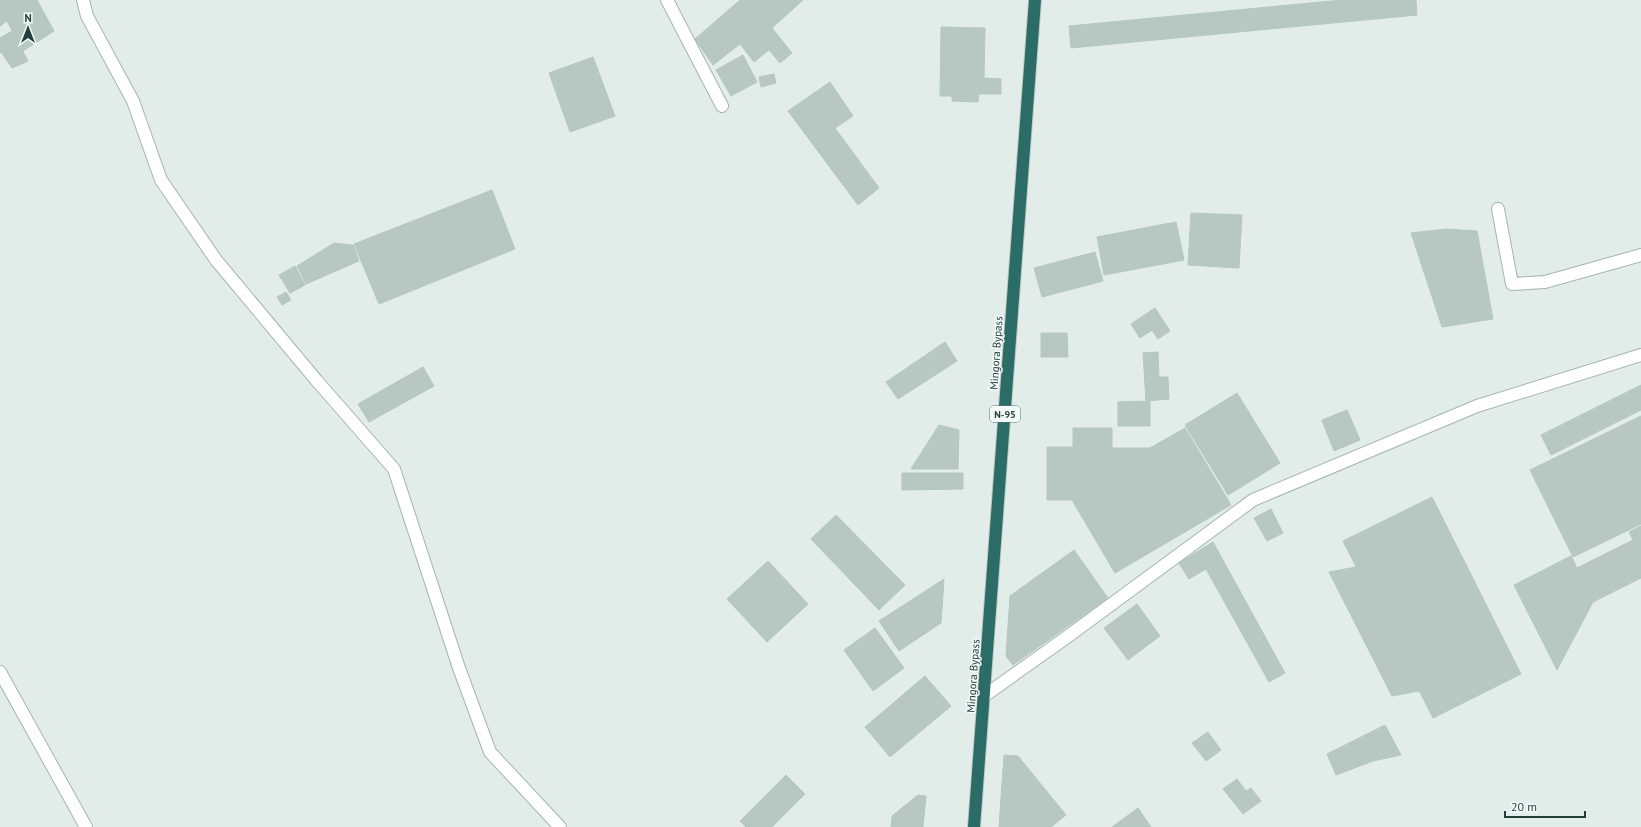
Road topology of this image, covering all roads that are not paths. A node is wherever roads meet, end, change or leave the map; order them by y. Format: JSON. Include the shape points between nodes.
{"nodes":[{"id":1,"x":83,"y":0,"type":"edge"},
{"id":2,"x":666,"y":0,"type":"edge"},
{"id":3,"x":1035,"y":0,"type":"edge"},
{"id":4,"x":722,"y":106,"type":"dead end"},
{"id":5,"x":1498,"y":209,"type":"dead end"},
{"id":6,"x":1641,"y":255,"type":"edge"},
{"id":7,"x":1641,"y":355,"type":"edge"},
{"id":8,"x":0,"y":672,"type":"edge"},
{"id":9,"x":984,"y":696,"type":"junction"},
{"id":10,"x":86,"y":827,"type":"edge"},
{"id":11,"x":560,"y":827,"type":"edge"},
{"id":12,"x":974,"y":827,"type":"edge"}],
"edges":[{"from":1,"to":11,"type":"street","via":[[87,16],[133,101],[160,180],[216,260],[394,469],[459,668],[490,752]]},
{"from":2,"to":4,"type":"street"},
{"from":3,"to":9,"type":"highway","name":"Mingora Bypass","number":"N-95"},
{"from":5,"to":6,"type":"street","via":[[1512,284],[1545,282]]},
{"from":7,"to":9,"type":"street","via":[[1477,406],[1253,500]]},
{"from":8,"to":10,"type":"street"},
{"from":9,"to":12,"type":"highway","name":"Mingora Bypass","number":"N-95"}]}
